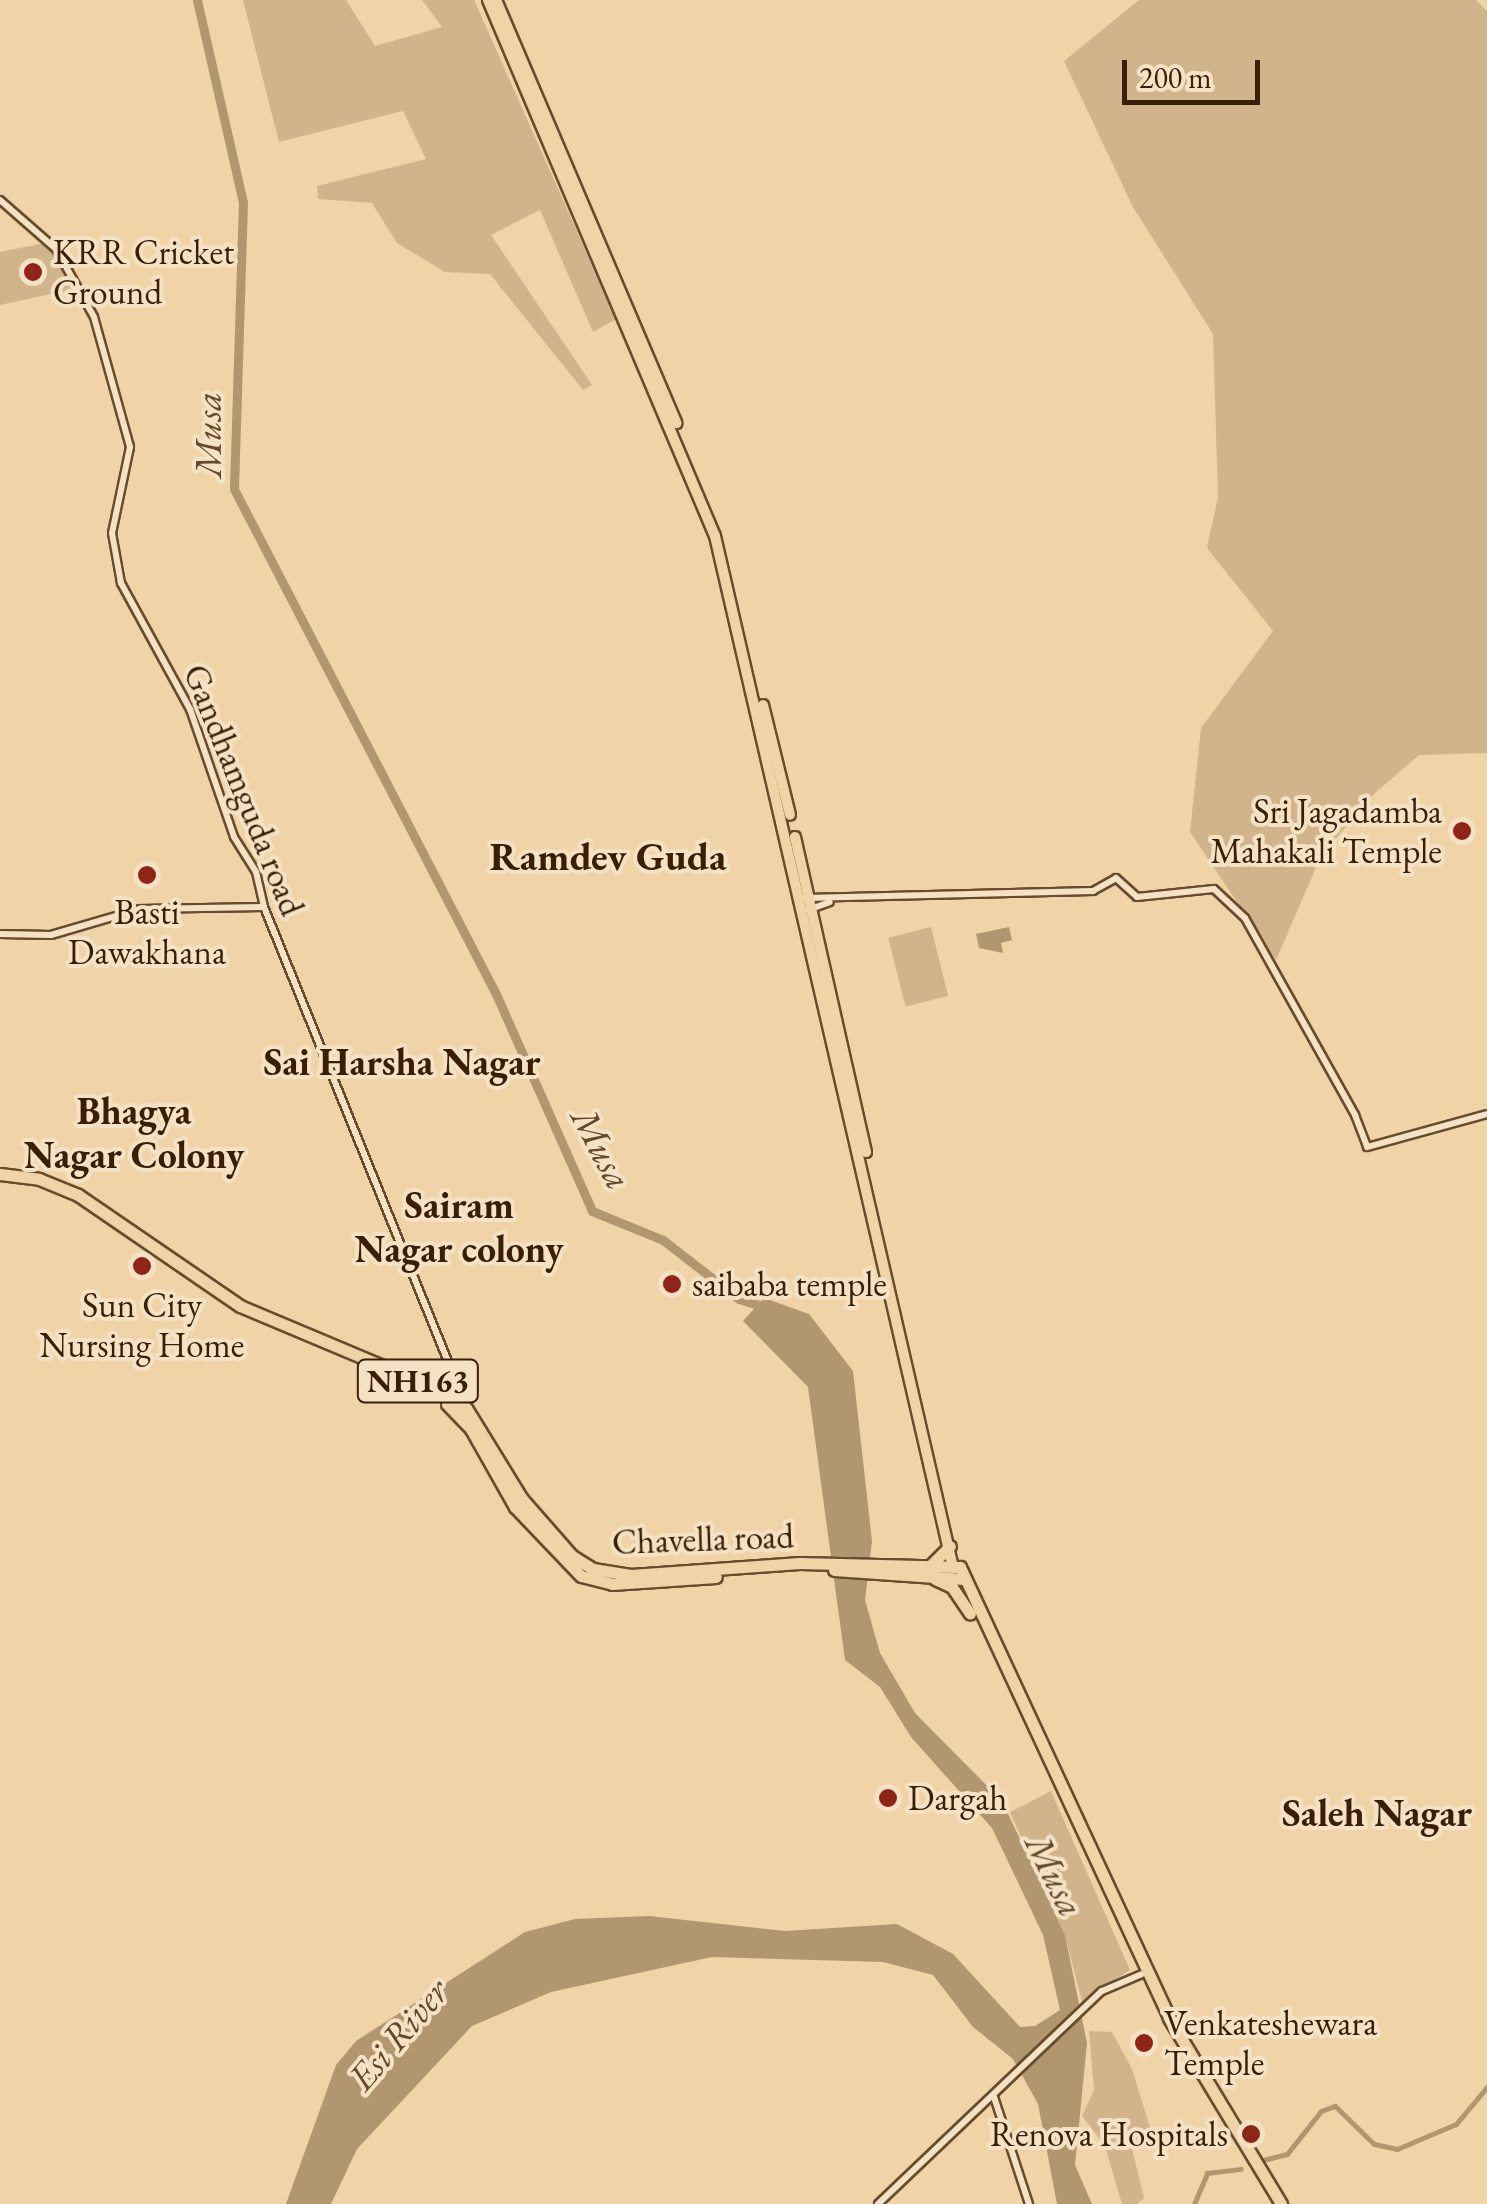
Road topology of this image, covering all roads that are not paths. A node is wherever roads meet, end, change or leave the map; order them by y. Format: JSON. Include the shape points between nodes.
{"nodes":[{"id":1,"x":488,"y":0,"type":"edge"},
{"id":2,"x":496,"y":0,"type":"edge"},
{"id":3,"x":0,"y":200,"type":"edge"},
{"id":4,"x":806,"y":904,"type":"junction"},
{"id":5,"x":264,"y":907,"type":"junction"},
{"id":6,"x":0,"y":934,"type":"edge"},
{"id":7,"x":1487,"y":1114,"type":"edge"},
{"id":8,"x":0,"y":1177,"type":"edge"},
{"id":9,"x":463,"y":1412,"type":"junction"},
{"id":10,"x":950,"y":1546,"type":"junction"},
{"id":11,"x":800,"y":1567,"type":"junction"},
{"id":12,"x":900,"y":1570,"type":"junction"},
{"id":13,"x":930,"y":1572,"type":"junction"},
{"id":14,"x":955,"y":1573,"type":"junction"},
{"id":15,"x":976,"y":1627,"type":"junction"},
{"id":16,"x":1142,"y":1974,"type":"junction"},
{"id":17,"x":996,"y":2095,"type":"junction"},
{"id":18,"x":878,"y":2204,"type":"edge"},
{"id":19,"x":1029,"y":2204,"type":"edge"},
{"id":20,"x":1277,"y":2204,"type":"edge"}],
"edges":[{"from":1,"to":4,"type":"main road","via":[[715,536]]},
{"from":2,"to":4,"type":"main road","via":[[721,533]]},
{"from":3,"to":5,"type":"street","name":"Gandhamguda road","via":[[56,249],[94,317],[130,446],[112,533],[121,583],[190,709]]},
{"from":4,"to":7,"type":"street","via":[[1093,891],[1116,878],[1137,897],[1214,889],[1245,918],[1356,1114],[1367,1147]]},
{"from":4,"to":10,"type":"main road"},
{"from":4,"to":14,"type":"main road"},
{"from":5,"to":6,"type":"street","via":[[140,910],[50,935]]},
{"from":5,"to":9,"type":"street","name":"Gandhamguda road"},
{"from":8,"to":9,"type":"highway","name":"Chavella road","number":"NH163","via":[[39,1179],[78,1194],[240,1306],[416,1380]]},
{"from":9,"to":11,"type":"highway","name":"Chavella road","number":"NH163","via":[[522,1498],[572,1556],[593,1569],[631,1576]]},
{"from":10,"to":13,"type":"highway"},
{"from":10,"to":14,"type":"main road"},
{"from":11,"to":12,"type":"highway","name":"Chavella road","number":"NH163"},
{"from":11,"to":12,"type":"highway","name":"Chavella road","number":"NH163"},
{"from":12,"to":13,"type":"highway","name":"Chavella road","number":"NH163"},
{"from":13,"to":14,"type":"highway","name":"Chavella road","number":"NH163"},
{"from":13,"to":15,"type":"highway","via":[[958,1593]]},
{"from":14,"to":15,"type":"highway"},
{"from":14,"to":20,"type":"highway","via":[[1089,1835],[1169,2018]]},
{"from":15,"to":16,"type":"highway","via":[[1083,1839]]},
{"from":16,"to":17,"type":"street","via":[[1110,1985]]},
{"from":16,"to":20,"type":"highway","via":[[1189,2068]]},
{"from":17,"to":18,"type":"street"},
{"from":17,"to":19,"type":"street"}]}
